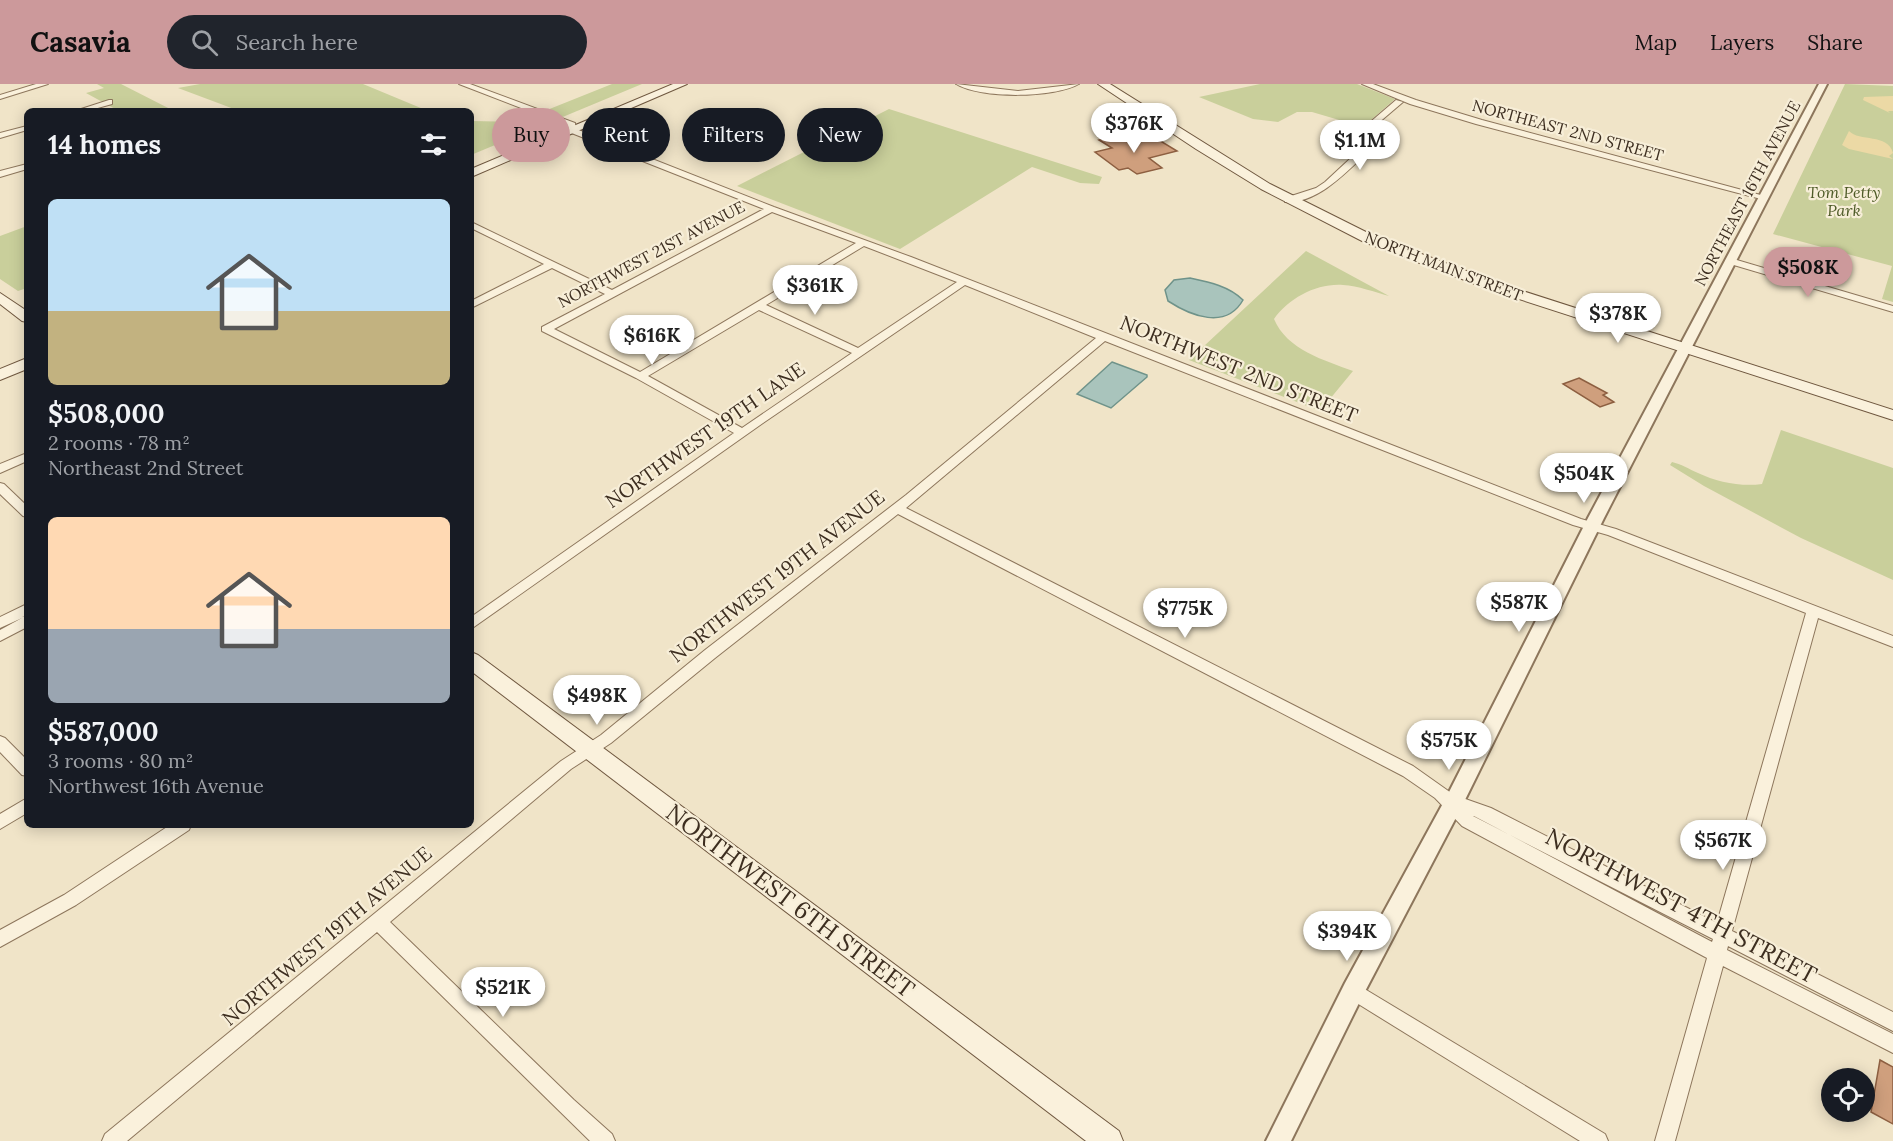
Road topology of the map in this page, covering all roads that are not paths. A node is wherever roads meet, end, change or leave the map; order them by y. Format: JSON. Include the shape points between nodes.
{"nodes":[{"id":1,"x":44,"y":84,"type":"edge"},
{"id":2,"x":463,"y":84,"type":"edge"},
{"id":3,"x":682,"y":84,"type":"edge"},
{"id":4,"x":960,"y":84,"type":"edge"},
{"id":5,"x":1075,"y":84,"type":"edge"},
{"id":6,"x":1103,"y":84,"type":"edge"},
{"id":7,"x":1366,"y":84,"type":"edge"},
{"id":8,"x":1823,"y":84,"type":"edge"},
{"id":9,"x":0,"y":97,"type":"edge"},
{"id":10,"x":109,"y":102,"type":"dead end"},
{"id":11,"x":1399,"y":102,"type":"dead end"},
{"id":12,"x":89,"y":108,"type":"edge"},
{"id":13,"x":24,"y":129,"type":"edge"},
{"id":14,"x":572,"y":130,"type":"junction"},
{"id":15,"x":0,"y":136,"type":"edge"},
{"id":16,"x":24,"y":167,"type":"edge"},
{"id":17,"x":474,"y":172,"type":"edge"},
{"id":18,"x":0,"y":174,"type":"edge"},
{"id":19,"x":1764,"y":197,"type":"junction"},
{"id":20,"x":1288,"y":200,"type":"junction"},
{"id":21,"x":771,"y":209,"type":"junction"},
{"id":22,"x":474,"y":228,"type":"edge"},
{"id":23,"x":864,"y":243,"type":"junction"},
{"id":24,"x":1730,"y":261,"type":"junction"},
{"id":25,"x":550,"y":265,"type":"junction"},
{"id":26,"x":964,"y":281,"type":"junction"},
{"id":27,"x":611,"y":293,"type":"junction"},
{"id":28,"x":1,"y":298,"type":"edge"},
{"id":29,"x":474,"y":303,"type":"edge"},
{"id":30,"x":759,"y":306,"type":"junction"},
{"id":31,"x":1893,"y":309,"type":"edge"},
{"id":32,"x":24,"y":316,"type":"edge"},
{"id":33,"x":1103,"y":337,"type":"junction"},
{"id":34,"x":1684,"y":348,"type":"junction"},
{"id":35,"x":860,"y":352,"type":"junction"},
{"id":36,"x":24,"y":364,"type":"edge"},
{"id":37,"x":0,"y":375,"type":"edge"},
{"id":38,"x":640,"y":376,"type":"junction"},
{"id":39,"x":1893,"y":415,"type":"edge"},
{"id":40,"x":742,"y":433,"type":"junction"},
{"id":41,"x":24,"y":458,"type":"edge"},
{"id":42,"x":0,"y":469,"type":"edge"},
{"id":43,"x":0,"y":487,"type":"edge"},
{"id":44,"x":896,"y":508,"type":"junction"},
{"id":45,"x":24,"y":510,"type":"edge"},
{"id":46,"x":1592,"y":526,"type":"junction"},
{"id":47,"x":1813,"y":610,"type":"junction"},
{"id":48,"x":24,"y":611,"type":"edge"},
{"id":49,"x":474,"y":622,"type":"edge"},
{"id":50,"x":0,"y":623,"type":"edge"},
{"id":51,"x":24,"y":623,"type":"edge"},
{"id":52,"x":0,"y":636,"type":"edge"},
{"id":53,"x":1893,"y":642,"type":"edge"},
{"id":54,"x":474,"y":662,"type":"edge"},
{"id":55,"x":0,"y":742,"type":"edge"},
{"id":56,"x":591,"y":751,"type":"junction"},
{"id":57,"x":24,"y":767,"type":"edge"},
{"id":58,"x":1454,"y":802,"type":"junction"},
{"id":59,"x":24,"y":807,"type":"edge"},
{"id":60,"x":0,"y":822,"type":"edge"},
{"id":61,"x":178,"y":828,"type":"edge"},
{"id":62,"x":377,"y":921,"type":"junction"},
{"id":63,"x":1723,"y":933,"type":"junction"},
{"id":64,"x":0,"y":939,"type":"edge"},
{"id":65,"x":1718,"y":954,"type":"junction"},
{"id":66,"x":1353,"y":991,"type":"junction"},
{"id":67,"x":1893,"y":1022,"type":"edge"},
{"id":68,"x":1893,"y":1044,"type":"edge"},
{"id":69,"x":112,"y":1141,"type":"edge"},
{"id":70,"x":605,"y":1141,"type":"edge"},
{"id":71,"x":1109,"y":1141,"type":"edge"},
{"id":72,"x":1278,"y":1141,"type":"edge"},
{"id":73,"x":1598,"y":1141,"type":"edge"},
{"id":74,"x":1665,"y":1141,"type":"edge"}],
"edges":[{"from":1,"to":9,"type":"street"},
{"from":2,"to":14,"type":"street","name":"NORTHWEST 2ND STREET","via":[[572,125]]},
{"from":3,"to":14,"type":"main road"},
{"from":4,"to":5,"type":"street","via":[[996,94],[1020,95]]},
{"from":6,"to":20,"type":"main road","name":"NORTH MAIN STREET"},
{"from":7,"to":19,"type":"street","name":"NORTHEAST 2ND STREET","via":[[1479,122]]},
{"from":8,"to":19,"type":"street","name":"NORTHEAST 16TH AVENUE"},
{"from":10,"to":12,"type":"street"},
{"from":11,"to":20,"type":"street","via":[[1372,124],[1372,143],[1328,184]]},
{"from":13,"to":15,"type":"street"},
{"from":14,"to":17,"type":"main road"},
{"from":14,"to":21,"type":"street","name":"NORTHWEST 2ND STREET"},
{"from":16,"to":18,"type":"street"},
{"from":19,"to":24,"type":"street","name":"NORTHEAST 16TH AVENUE"},
{"from":20,"to":34,"type":"main road","name":"NORTH MAIN STREET","via":[[1433,265]]},
{"from":21,"to":23,"type":"street","name":"NORTHWEST 2ND STREET"},
{"from":21,"to":27,"type":"street","name":"NORTHWEST 21ST AVENUE"},
{"from":22,"to":25,"type":"street","via":[[543,258]]},
{"from":23,"to":26,"type":"street","name":"NORTHWEST 2ND STREET"},
{"from":23,"to":30,"type":"street"},
{"from":24,"to":31,"type":"street"},
{"from":24,"to":34,"type":"street","name":"NORTHEAST 16TH AVENUE"},
{"from":25,"to":27,"type":"street"},
{"from":25,"to":29,"type":"street"},
{"from":26,"to":33,"type":"street","name":"NORTHWEST 2ND STREET"},
{"from":26,"to":35,"type":"street","name":"NORTHWEST 19TH LANE"},
{"from":27,"to":38,"type":"street","name":"NORTHWEST 21ST AVENUE","via":[[546,329]]},
{"from":28,"to":32,"type":"main road"},
{"from":30,"to":35,"type":"street"},
{"from":30,"to":38,"type":"street"},
{"from":33,"to":44,"type":"street","name":"NORTHWEST 19TH AVENUE"},
{"from":33,"to":46,"type":"street","name":"NORTHWEST 2ND STREET"},
{"from":34,"to":39,"type":"main road","name":"NORTH MAIN STREET"},
{"from":34,"to":46,"type":"street","name":"NORTHEAST 16TH AVENUE"},
{"from":35,"to":40,"type":"street","name":"NORTHWEST 19TH LANE"},
{"from":36,"to":37,"type":"main road"},
{"from":38,"to":40,"type":"street"},
{"from":40,"to":49,"type":"street","name":"NORTHWEST 19TH LANE"},
{"from":41,"to":42,"type":"street"},
{"from":43,"to":45,"type":"street"},
{"from":44,"to":56,"type":"street","name":"NORTHWEST 19TH AVENUE"},
{"from":44,"to":58,"type":"street","name":"NORTHWEST 4TH STREET","via":[[1408,771]]},
{"from":46,"to":47,"type":"street","name":"NORTHWEST 2ND STREET"},
{"from":46,"to":58,"type":"street","name":"NORTHEAST 16TH AVENUE"},
{"from":47,"to":53,"type":"street","name":"NORTHWEST 2ND STREET"},
{"from":47,"to":63,"type":"street"},
{"from":48,"to":50,"type":"street"},
{"from":51,"to":52,"type":"street"},
{"from":54,"to":56,"type":"main road","name":"NORTHWEST 6TH STREET"},
{"from":55,"to":57,"type":"street"},
{"from":56,"to":62,"type":"street","name":"NORTHWEST 19TH AVENUE","via":[[566,765]]},
{"from":56,"to":71,"type":"main road","name":"NORTHWEST 6TH STREET"},
{"from":58,"to":63,"type":"street","name":"NORTHWEST 4TH STREET","via":[[1485,813]]},
{"from":58,"to":65,"type":"street","name":"NORTHWEST 4TH STREET","via":[[1468,821]]},
{"from":58,"to":66,"type":"street","name":"NORTHEAST 16TH AVENUE"},
{"from":59,"to":60,"type":"street"},
{"from":61,"to":64,"type":"street","via":[[70,900]]},
{"from":62,"to":69,"type":"street","name":"NORTHWEST 19TH AVENUE"},
{"from":62,"to":70,"type":"street"},
{"from":63,"to":65,"type":"street"},
{"from":63,"to":67,"type":"street","name":"NORTHWEST 4TH STREET"},
{"from":65,"to":68,"type":"street","name":"NORTHWEST 4TH STREET"},
{"from":65,"to":74,"type":"street"},
{"from":66,"to":72,"type":"street","name":"NORTHEAST 16TH AVENUE"},
{"from":66,"to":73,"type":"street"}]}
